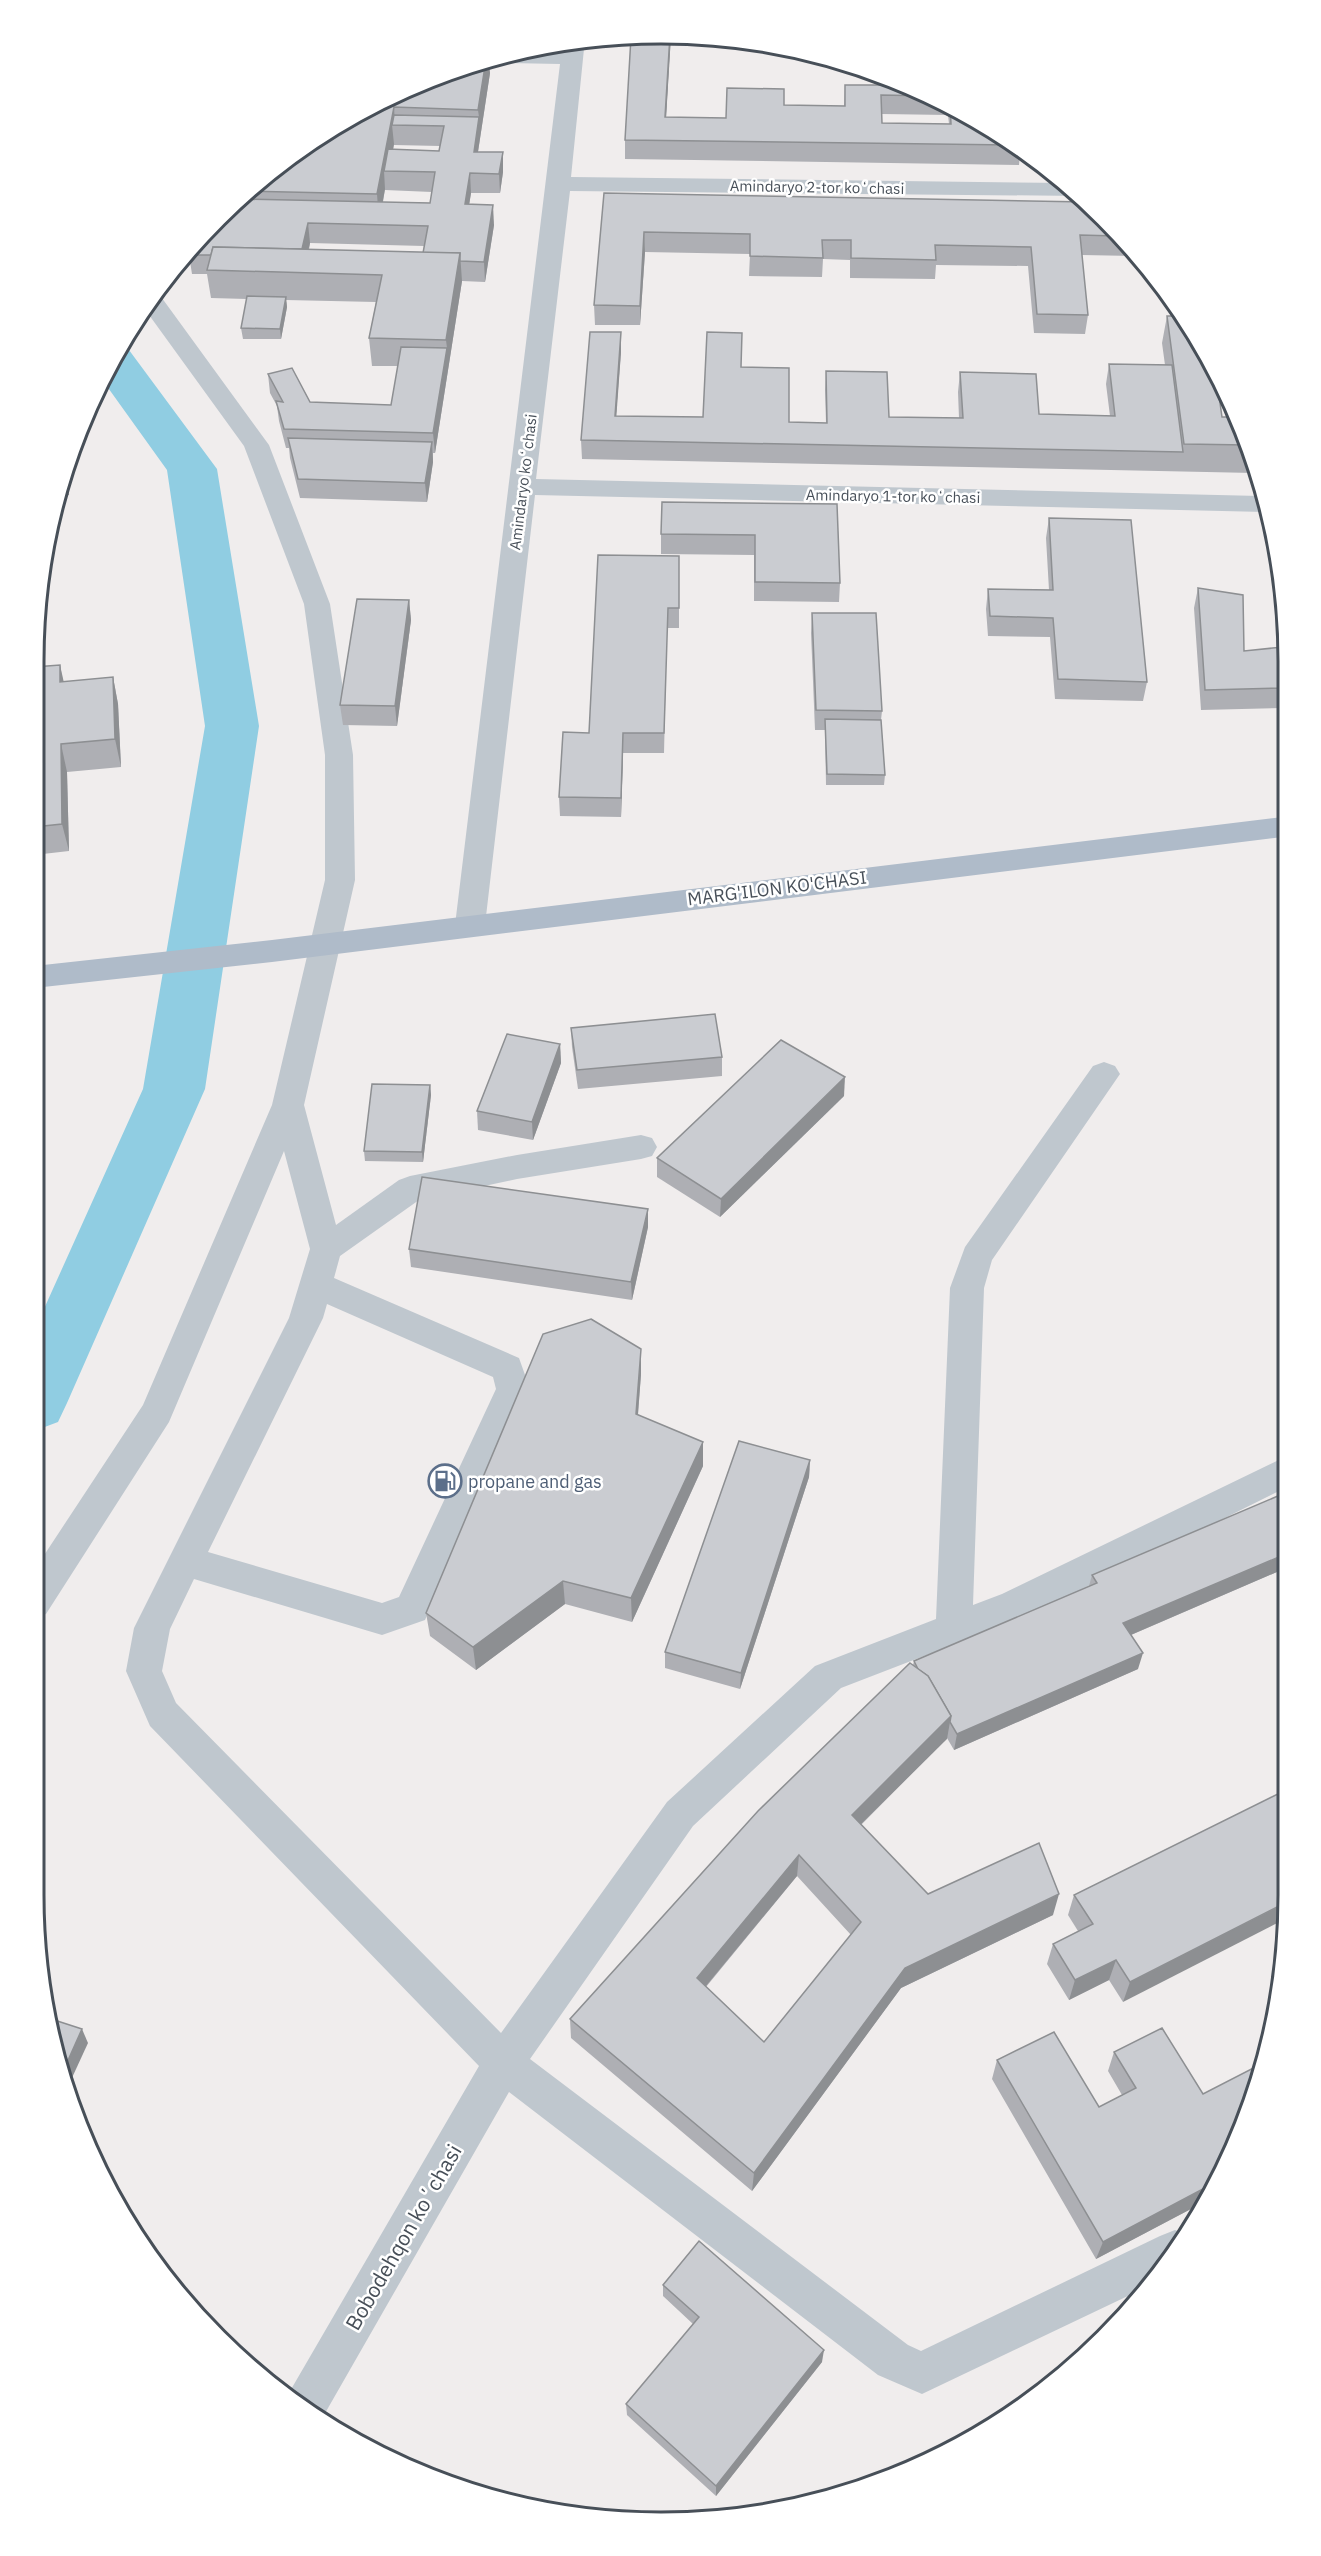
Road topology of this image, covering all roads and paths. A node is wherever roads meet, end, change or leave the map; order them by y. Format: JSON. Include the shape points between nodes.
{"nodes":[{"id":1,"x":573,"y":50,"type":"edge"},
{"id":2,"x":559,"y":184,"type":"junction"},
{"id":3,"x":1058,"y":190,"type":"edge"},
{"id":4,"x":155,"y":306,"type":"edge"},
{"id":5,"x":522,"y":487,"type":"junction"},
{"id":6,"x":1257,"y":504,"type":"edge"},
{"id":7,"x":1278,"y":828,"type":"edge"},
{"id":8,"x":470,"y":924,"type":"junction"},
{"id":9,"x":324,"y":945,"type":"junction"},
{"id":10,"x":44,"y":976,"type":"edge"},
{"id":11,"x":1104,"y":1074,"type":"dead end"},
{"id":12,"x":288,"y":1105,"type":"junction"},
{"id":13,"x":641,"y":1147,"type":"dead end"},
{"id":14,"x":326,"y":1250,"type":"junction"},
{"id":15,"x":316,"y":1285,"type":"junction"},
{"id":16,"x":1278,"y":1475,"type":"edge"},
{"id":17,"x":185,"y":1561,"type":"junction"},
{"id":18,"x":44,"y":1586,"type":"edge"},
{"id":19,"x":954,"y":1627,"type":"junction"},
{"id":20,"x":503,"y":2063,"type":"junction"},
{"id":21,"x":1159,"y":2259,"type":"edge"},
{"id":22,"x":308,"y":2402,"type":"edge"}],
"edges":[{"from":1,"to":2,"type":"street","name":"Amindaryo koʻchasi"},
{"from":2,"to":3,"type":"street","name":"Amindaryo 2-tor koʻchasi"},
{"from":2,"to":5,"type":"street","name":"Amindaryo koʻchasi"},
{"from":4,"to":9,"type":"street","via":[[256,445],[317,604],[339,755],[340,880]]},
{"from":5,"to":6,"type":"street","name":"Amindaryo 1-tor koʻchasi"},
{"from":5,"to":8,"type":"street","name":"Amindaryo koʻchasi"},
{"from":7,"to":8,"type":"main road","name":"MARG'ILON KO'CHASI"},
{"from":8,"to":9,"type":"main road","name":"MARG'ILON KO'CHASI"},
{"from":9,"to":10,"type":"main road","name":"MARG'ILON KO'CHASI"},
{"from":9,"to":12,"type":"street"},
{"from":11,"to":19,"type":"street","via":[[977,1256],[967,1288]]},
{"from":12,"to":14,"type":"street"},
{"from":12,"to":18,"type":"street","via":[[157,1412]]},
{"from":13,"to":14,"type":"street","via":[[410,1189]]},
{"from":14,"to":15,"type":"street"},
{"from":15,"to":17,"type":"street","via":[[306,1318]]},
{"from":15,"to":17,"type":"street","via":[[507,1368],[513,1389],[412,1610],[382,1619]]},
{"from":16,"to":19,"type":"street","name":"Bobodehqon koʼchasi","via":[[1015,1605]]},
{"from":17,"to":20,"type":"street","via":[[152,1628],[144,1671],[163,1714]]},
{"from":19,"to":20,"type":"street","name":"Bobodehqon koʼchasi","via":[[828,1677],[680,1814]]},
{"from":20,"to":21,"type":"street","via":[[893,2360],[922,2373]]},
{"from":20,"to":22,"type":"street","name":"Bobodehqon koʼchasi"}]}
